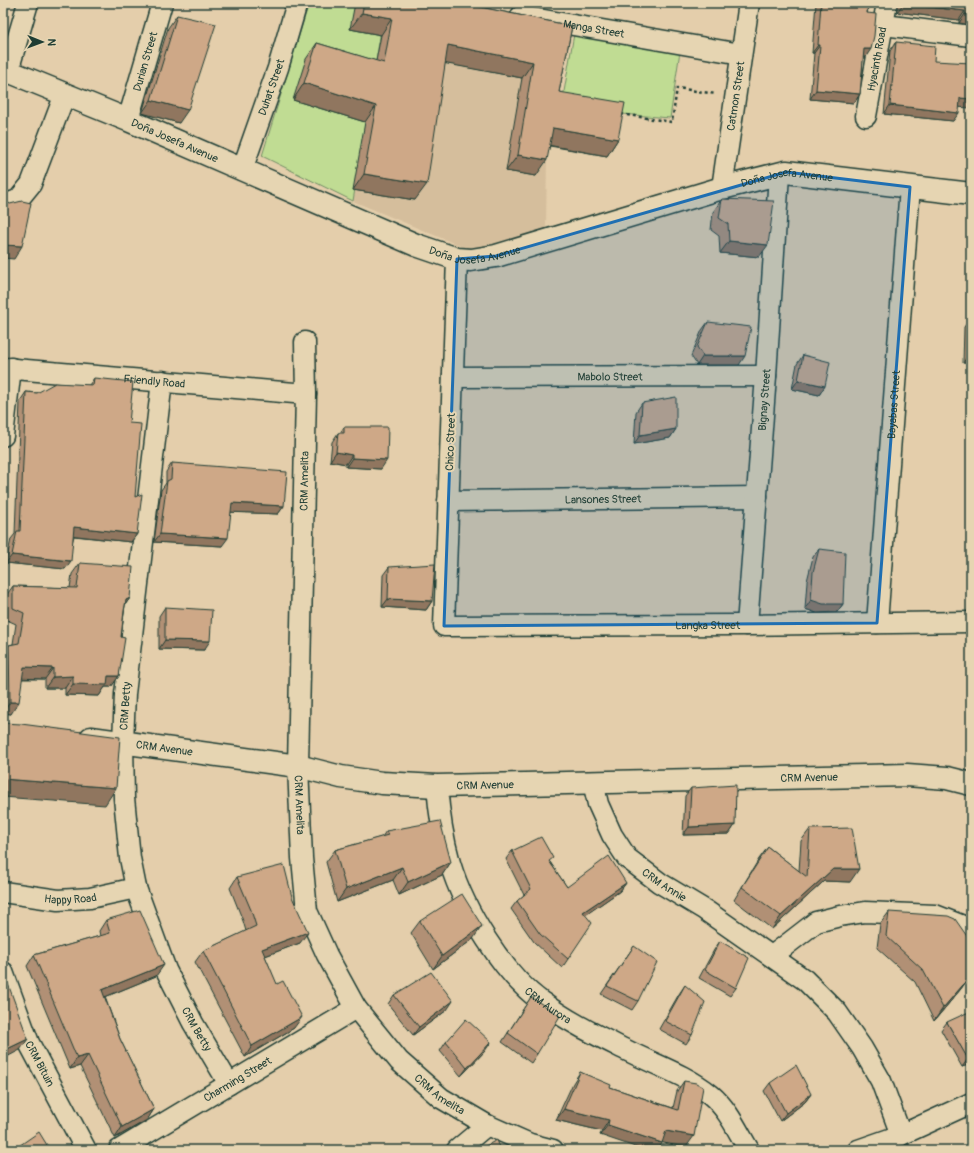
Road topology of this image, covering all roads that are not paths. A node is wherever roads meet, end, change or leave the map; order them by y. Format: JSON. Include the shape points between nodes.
{"nodes":[{"id":1,"x":28,"y":3,"type":"edge"},
{"id":2,"x":162,"y":3,"type":"edge"},
{"id":3,"x":297,"y":3,"type":"edge"},
{"id":4,"x":749,"y":3,"type":"edge"},
{"id":5,"x":887,"y":3,"type":"edge"},
{"id":6,"x":500,"y":12,"type":"edge"},
{"id":7,"x":884,"y":25,"type":"junction"},
{"id":8,"x":971,"y":36,"type":"edge"},
{"id":9,"x":741,"y":54,"type":"junction"},
{"id":10,"x":5,"y":70,"type":"edge"},
{"id":11,"x":65,"y":94,"type":"junction"},
{"id":12,"x":866,"y":116,"type":"dead end"},
{"id":13,"x":128,"y":120,"type":"junction"},
{"id":14,"x":242,"y":170,"type":"junction"},
{"id":15,"x":779,"y":174,"type":"junction"},
{"id":16,"x":910,"y":186,"type":"junction"},
{"id":17,"x":722,"y":188,"type":"junction"},
{"id":18,"x":971,"y":194,"type":"edge"},
{"id":19,"x":3,"y":205,"type":"edge"},
{"id":20,"x":457,"y":259,"type":"junction"},
{"id":21,"x":305,"y":342,"type":"dead end"},
{"id":22,"x":7,"y":368,"type":"edge"},
{"id":23,"x":766,"y":376,"type":"junction"},
{"id":24,"x":453,"y":378,"type":"junction"},
{"id":25,"x":162,"y":381,"type":"junction"},
{"id":26,"x":306,"y":394,"type":"junction"},
{"id":27,"x":3,"y":436,"type":"edge"},
{"id":28,"x":757,"y":497,"type":"junction"},
{"id":29,"x":448,"y":501,"type":"junction"},
{"id":30,"x":971,"y":622,"type":"edge"},
{"id":31,"x":877,"y":623,"type":"junction"},
{"id":32,"x":747,"y":625,"type":"junction"},
{"id":33,"x":444,"y":626,"type":"joint"},
{"id":34,"x":71,"y":735,"type":"edge"},
{"id":35,"x":123,"y":742,"type":"junction"},
{"id":36,"x":298,"y":766,"type":"junction"},
{"id":37,"x":593,"y":782,"type":"junction"},
{"id":38,"x":971,"y":784,"type":"edge"},
{"id":39,"x":437,"y":786,"type":"junction"},
{"id":40,"x":136,"y":888,"type":"junction"},
{"id":41,"x":3,"y":892,"type":"edge"},
{"id":42,"x":971,"y":929,"type":"edge"},
{"id":43,"x":772,"y":956,"type":"junction"},
{"id":44,"x":3,"y":972,"type":"edge"},
{"id":45,"x":356,"y":1008,"type":"junction"},
{"id":46,"x":229,"y":1084,"type":"junction"},
{"id":47,"x":971,"y":1103,"type":"edge"},
{"id":48,"x":487,"y":1125,"type":"junction"},
{"id":49,"x":901,"y":1135,"type":"junction"},
{"id":50,"x":86,"y":1150,"type":"edge"},
{"id":51,"x":119,"y":1150,"type":"edge"},
{"id":52,"x":457,"y":1150,"type":"edge"},
{"id":53,"x":553,"y":1150,"type":"edge"},
{"id":54,"x":748,"y":1150,"type":"edge"},
{"id":55,"x":858,"y":1150,"type":"edge"}],
"edges":[{"from":1,"to":10,"type":"street"},
{"from":2,"to":13,"type":"street","name":"Durian Street"},
{"from":3,"to":14,"type":"street","name":"Duhat Street","via":[[278,68]]},
{"from":4,"to":9,"type":"street","name":"Catmon Street"},
{"from":5,"to":7,"type":"street","name":"Hyacinth Road"},
{"from":6,"to":9,"type":"street","name":"Manga Street"},
{"from":7,"to":8,"type":"street"},
{"from":7,"to":12,"type":"street","name":"Hyacinth Road"},
{"from":9,"to":17,"type":"street","name":"Catmon Street"},
{"from":10,"to":11,"type":"street","name":"Doña Josefa Avenue"},
{"from":11,"to":13,"type":"street","name":"Doña Josefa Avenue"},
{"from":11,"to":19,"type":"street","via":[[31,184],[18,200]]},
{"from":13,"to":14,"type":"street","name":"Doña Josefa Avenue"},
{"from":14,"to":20,"type":"street","name":"Doña Josefa Avenue","via":[[416,245]]},
{"from":15,"to":16,"type":"street","name":"Doña Josefa Avenue","via":[[786,172]]},
{"from":15,"to":17,"type":"street","name":"Doña Josefa Avenue"},
{"from":15,"to":23,"type":"street","name":"Bignay Street"},
{"from":16,"to":18,"type":"street","name":"Doña Josefa Avenue"},
{"from":16,"to":31,"type":"street","name":"Bayabas Street"},
{"from":17,"to":20,"type":"street","name":"Doña Josefa Avenue","via":[[496,256]]},
{"from":20,"to":24,"type":"street","name":"Chico Street"},
{"from":21,"to":26,"type":"street","name":"CRM Amelita"},
{"from":22,"to":25,"type":"street","name":"Friendly Road"},
{"from":22,"to":27,"type":"street"},
{"from":23,"to":24,"type":"street","name":"Mabolo Street"},
{"from":23,"to":28,"type":"street","name":"Bignay Street"},
{"from":24,"to":29,"type":"street","name":"Chico Street"},
{"from":25,"to":26,"type":"street","name":"Friendly Road"},
{"from":25,"to":35,"type":"street","name":"CRM Betty","via":[[125,694]]},
{"from":26,"to":36,"type":"street","name":"CRM Amelita"},
{"from":28,"to":29,"type":"street","name":"Lansones Street"},
{"from":28,"to":32,"type":"street","name":"Bignay Street"},
{"from":29,"to":33,"type":"street","name":"Chico Street"},
{"from":30,"to":31,"type":"street","name":"Langka Street"},
{"from":31,"to":32,"type":"street","name":"Langka Street"},
{"from":32,"to":33,"type":"street","name":"Langka Street"},
{"from":34,"to":35,"type":"street","name":"CRM Avenue"},
{"from":35,"to":36,"type":"street","name":"CRM Avenue"},
{"from":35,"to":40,"type":"street","name":"CRM Betty","via":[[124,798]]},
{"from":36,"to":39,"type":"street","name":"CRM Avenue","via":[[341,777],[382,783]]},
{"from":36,"to":45,"type":"street","name":"CRM Amelita","via":[[307,911]]},
{"from":37,"to":38,"type":"street","name":"CRM Avenue","via":[[907,775],[948,778]]},
{"from":37,"to":39,"type":"street","name":"CRM Avenue"},
{"from":37,"to":43,"type":"street","name":"CRM Annie","via":[[603,816],[627,858],[660,883]]},
{"from":39,"to":54,"type":"street","name":"CRM Aurora","via":[[442,830],[451,865],[488,942],[510,970],[542,1002],[624,1049],[677,1073],[712,1096],[731,1119]]},
{"from":40,"to":41,"type":"street","name":"Happy Road","via":[[90,898],[58,900]]},
{"from":40,"to":46,"type":"street","name":"CRM Betty","via":[[166,970]]},
{"from":42,"to":43,"type":"street","via":[[935,915],[865,912],[816,922]]},
{"from":43,"to":49,"type":"street","name":"CRM Annie","via":[[805,980],[837,1012],[882,1081]]},
{"from":44,"to":50,"type":"street","name":"CRM Bituin","via":[[29,1043]]},
{"from":45,"to":46,"type":"street","name":"Charming Street"},
{"from":45,"to":48,"type":"street","name":"CRM Amelita","via":[[399,1061],[441,1098]]},
{"from":46,"to":51,"type":"street","name":"Charming Street"},
{"from":47,"to":49,"type":"street"},
{"from":48,"to":52,"type":"street"},
{"from":48,"to":53,"type":"street","name":"CRM Amelita","via":[[530,1144]]},
{"from":49,"to":55,"type":"street"}]}
